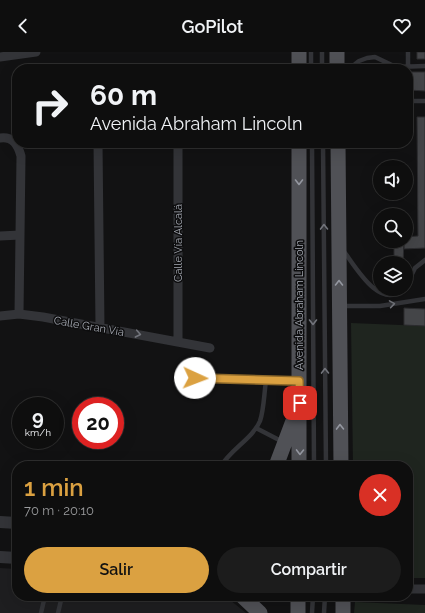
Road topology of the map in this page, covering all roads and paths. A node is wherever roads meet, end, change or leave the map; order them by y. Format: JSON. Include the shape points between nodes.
{"nodes":[{"id":1,"x":33,"y":52,"type":"edge"},
{"id":2,"x":299,"y":52,"type":"edge"},
{"id":3,"x":311,"y":52,"type":"edge"},
{"id":4,"x":322,"y":52,"type":"edge"},
{"id":5,"x":337,"y":52,"type":"edge"},
{"id":6,"x":408,"y":52,"type":"edge"},
{"id":7,"x":0,"y":57,"type":"edge"},
{"id":8,"x":299,"y":64,"type":"edge"},
{"id":9,"x":311,"y":64,"type":"edge"},
{"id":10,"x":322,"y":64,"type":"edge"},
{"id":11,"x":337,"y":64,"type":"edge"},
{"id":12,"x":355,"y":64,"type":"edge"},
{"id":13,"x":390,"y":64,"type":"edge"},
{"id":14,"x":408,"y":64,"type":"edge"},
{"id":15,"x":425,"y":66,"type":"edge"},
{"id":16,"x":413,"y":67,"type":"edge"},
{"id":17,"x":413,"y":101,"type":"edge"},
{"id":18,"x":425,"y":101,"type":"edge"},
{"id":19,"x":0,"y":138,"type":"edge"},
{"id":20,"x":12,"y":140,"type":"edge"},
{"id":21,"x":19,"y":148,"type":"edge"},
{"id":22,"x":98,"y":148,"type":"edge"},
{"id":23,"x":178,"y":148,"type":"edge"},
{"id":24,"x":299,"y":148,"type":"edge"},
{"id":25,"x":312,"y":148,"type":"edge"},
{"id":26,"x":323,"y":148,"type":"edge"},
{"id":27,"x":338,"y":148,"type":"edge"},
{"id":28,"x":20,"y":235,"type":"junction"},
{"id":29,"x":0,"y":236,"type":"edge"},
{"id":30,"x":338,"y":244,"type":"junction"},
{"id":31,"x":425,"y":260,"type":"edge"},
{"id":32,"x":413,"y":272,"type":"edge"},
{"id":33,"x":373,"y":288,"type":"edge"},
{"id":34,"x":425,"y":299,"type":"edge"},
{"id":35,"x":339,"y":306,"type":"junction"},
{"id":36,"x":19,"y":314,"type":"junction"},
{"id":37,"x":0,"y":316,"type":"edge"},
{"id":38,"x":100,"y":327,"type":"junction"},
{"id":39,"x":178,"y":342,"type":"junction"},
{"id":40,"x":210,"y":348,"type":"dead end"},
{"id":41,"x":181,"y":378,"type":"dead end"},
{"id":42,"x":266,"y":381,"type":"junction"},
{"id":43,"x":299,"y":381,"type":"junction"},
{"id":44,"x":300,"y":403,"type":"junction"},
{"id":45,"x":256,"y":428,"type":"junction"},
{"id":46,"x":285,"y":443,"type":"junction"},
{"id":47,"x":224,"y":461,"type":"edge"},
{"id":48,"x":278,"y":461,"type":"edge"},
{"id":49,"x":299,"y":461,"type":"edge"},
{"id":50,"x":314,"y":461,"type":"edge"},
{"id":51,"x":326,"y":461,"type":"edge"},
{"id":52,"x":341,"y":461,"type":"edge"},
{"id":53,"x":0,"y":522,"type":"edge"},
{"id":54,"x":12,"y":523,"type":"edge"},
{"id":55,"x":0,"y":557,"type":"edge"},
{"id":56,"x":12,"y":558,"type":"edge"},
{"id":57,"x":413,"y":589,"type":"edge"},
{"id":58,"x":425,"y":589,"type":"edge"},
{"id":59,"x":44,"y":601,"type":"edge"},
{"id":60,"x":61,"y":601,"type":"edge"},
{"id":61,"x":247,"y":601,"type":"edge"},
{"id":62,"x":298,"y":601,"type":"edge"},
{"id":63,"x":313,"y":601,"type":"edge"},
{"id":64,"x":325,"y":601,"type":"edge"},
{"id":65,"x":343,"y":601,"type":"edge"},
{"id":66,"x":41,"y":613,"type":"edge"},
{"id":67,"x":58,"y":613,"type":"edge"},
{"id":68,"x":260,"y":613,"type":"edge"},
{"id":69,"x":298,"y":613,"type":"edge"},
{"id":70,"x":312,"y":613,"type":"edge"},
{"id":71,"x":324,"y":613,"type":"edge"},
{"id":72,"x":343,"y":613,"type":"edge"}],
"edges":[{"from":1,"to":7,"type":"street"},
{"from":2,"to":8,"type":"main road"},
{"from":3,"to":9,"type":"lane"},
{"from":4,"to":10,"type":"lane"},
{"from":5,"to":11,"type":"main road"},
{"from":6,"to":14,"type":"lane"},
{"from":12,"to":13,"type":"lane","via":[[375,57]]},
{"from":15,"to":16,"type":"lane"},
{"from":17,"to":18,"type":"lane"},
{"from":19,"to":20,"type":"street"},
{"from":21,"to":28,"type":"street","via":[[22,156]]},
{"from":22,"to":38,"type":"street"},
{"from":23,"to":39,"type":"street","name":"Calle Vía Alcalá"},
{"from":24,"to":43,"type":"main road","name":"Avenida Abraham Lincoln","one_way":true},
{"from":25,"to":50,"type":"lane","one_way":true},
{"from":51,"to":26,"type":"lane","one_way":true},
{"from":27,"to":30,"type":"main road"},
{"from":28,"to":29,"type":"street"},
{"from":28,"to":36,"type":"street"},
{"from":30,"to":33,"type":"lane"},
{"from":35,"to":30,"type":"main road","one_way":true},
{"from":31,"to":32,"type":"lane"},
{"from":35,"to":34,"type":"lane","one_way":true,"via":[[380,306]]},
{"from":52,"to":35,"type":"main road","one_way":true},
{"from":36,"to":37,"type":"street","name":"Calle Gran Vía"},
{"from":36,"to":38,"type":"street","name":"Calle Gran Vía"},
{"from":38,"to":39,"type":"street","name":"Calle Gran Vía","one_way":true},
{"from":39,"to":40,"type":"street","name":"Calle Gran Vía"},
{"from":41,"to":42,"type":"lane"},
{"from":42,"to":43,"type":"lane"},
{"from":42,"to":45,"type":"lane","via":[[262,412]]},
{"from":43,"to":44,"type":"main road","name":"Avenida Abraham Lincoln"},
{"from":44,"to":46,"type":"main road"},
{"from":44,"to":49,"type":"main road","name":"Avenida Abraham Lincoln","one_way":true},
{"from":45,"to":46,"type":"lane"},
{"from":45,"to":47,"type":"lane"},
{"from":46,"to":48,"type":"main road"},
{"from":53,"to":54,"type":"street"},
{"from":55,"to":56,"type":"street"},
{"from":57,"to":58,"type":"street"},
{"from":59,"to":66,"type":"lane"},
{"from":60,"to":67,"type":"lane"},
{"from":61,"to":68,"type":"main road"},
{"from":62,"to":69,"type":"main road"},
{"from":63,"to":70,"type":"lane"},
{"from":64,"to":71,"type":"lane"},
{"from":65,"to":72,"type":"main road"}]}
